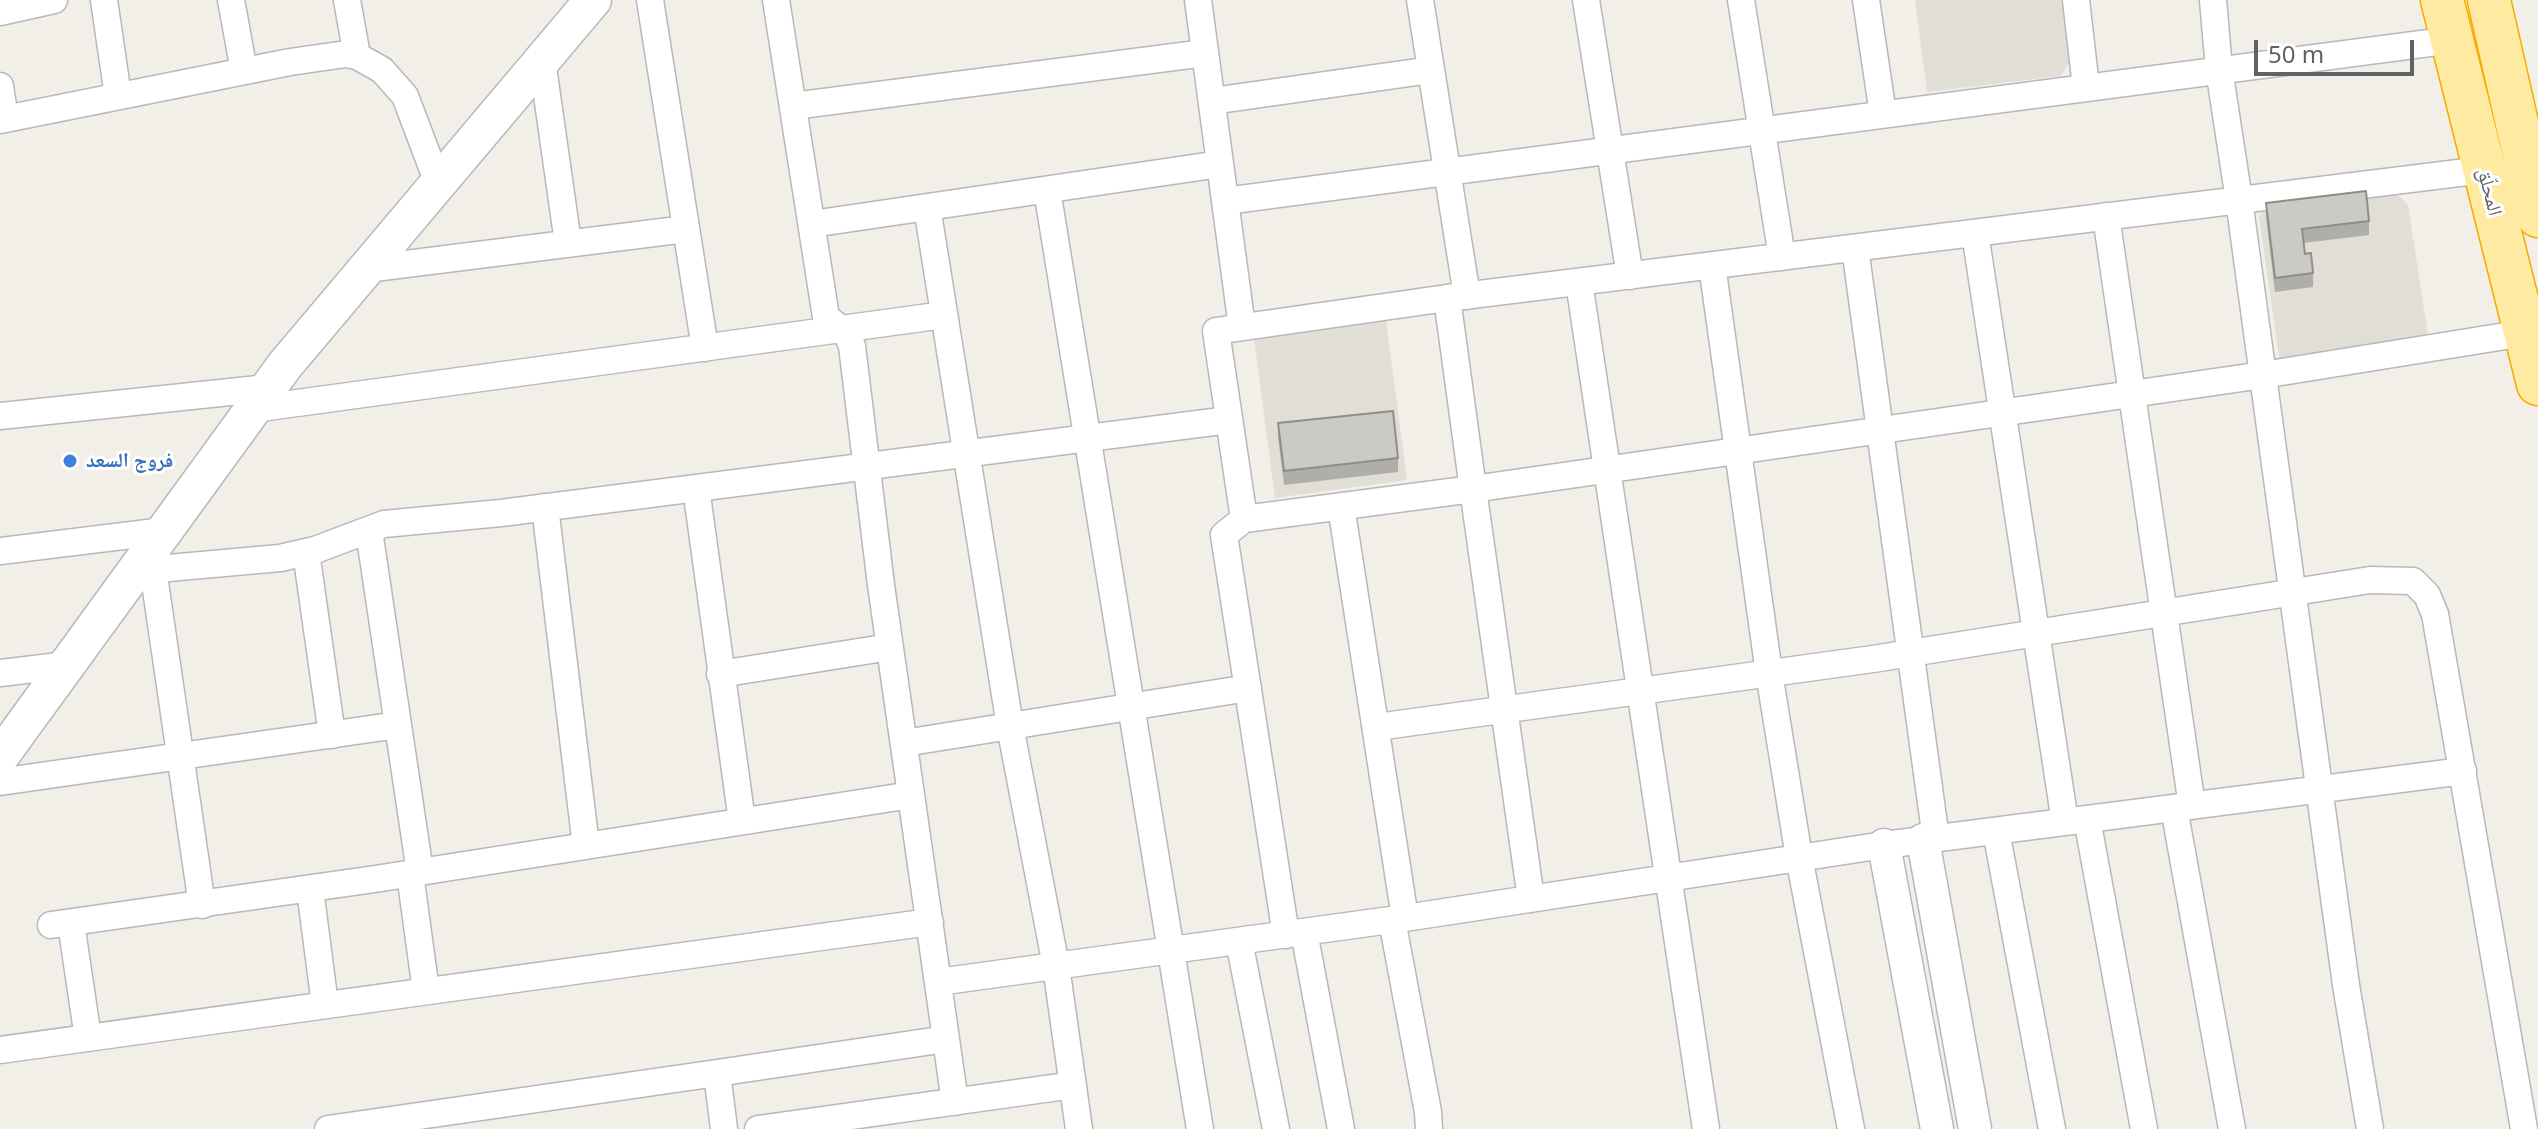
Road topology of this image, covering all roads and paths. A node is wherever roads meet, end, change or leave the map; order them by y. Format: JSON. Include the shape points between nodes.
{"nodes":[{"id":1,"x":54,"y":0,"type":"edge"},
{"id":2,"x":104,"y":0,"type":"edge"},
{"id":3,"x":231,"y":0,"type":"edge"},
{"id":4,"x":347,"y":0,"type":"edge"},
{"id":5,"x":593,"y":0,"type":"edge"},
{"id":6,"x":650,"y":0,"type":"edge"},
{"id":7,"x":778,"y":0,"type":"edge"},
{"id":8,"x":1200,"y":0,"type":"edge"},
{"id":9,"x":1420,"y":0,"type":"edge"},
{"id":10,"x":1586,"y":0,"type":"edge"},
{"id":11,"x":1741,"y":0,"type":"edge"},
{"id":12,"x":1866,"y":0,"type":"edge"},
{"id":13,"x":2076,"y":0,"type":"edge"},
{"id":14,"x":2213,"y":0,"type":"edge"},
{"id":15,"x":2442,"y":0,"type":"edge"},
{"id":16,"x":2489,"y":0,"type":"edge"},
{"id":17,"x":0,"y":12,"type":"edge"},
{"id":18,"x":2452,"y":40,"type":"junction"},
{"id":19,"x":1205,"y":53,"type":"junction"},
{"id":20,"x":357,"y":56,"type":"junction"},
{"id":21,"x":542,"y":60,"type":"junction"},
{"id":22,"x":2219,"y":69,"type":"junction"},
{"id":23,"x":1431,"y":70,"type":"junction"},
{"id":24,"x":244,"y":71,"type":"junction"},
{"id":25,"x":0,"y":86,"type":"edge"},
{"id":26,"x":2086,"y":87,"type":"junction"},
{"id":27,"x":118,"y":96,"type":"junction"},
{"id":28,"x":1212,"y":101,"type":"junction"},
{"id":29,"x":793,"y":106,"type":"junction"},
{"id":30,"x":1883,"y":114,"type":"junction"},
{"id":31,"x":2,"y":120,"type":"edge"},
{"id":32,"x":1761,"y":130,"type":"junction"},
{"id":33,"x":1610,"y":150,"type":"junction"},
{"id":34,"x":1220,"y":164,"type":"junction"},
{"id":35,"x":2483,"y":170,"type":"junction"},
{"id":36,"x":1447,"y":172,"type":"junction"},
{"id":37,"x":438,"y":183,"type":"junction"},
{"id":38,"x":1047,"y":190,"type":"junction"},
{"id":39,"x":2239,"y":200,"type":"junction"},
{"id":40,"x":1225,"y":201,"type":"junction"},
{"id":41,"x":927,"y":207,"type":"junction"},
{"id":42,"x":2106,"y":216,"type":"junction"},
{"id":43,"x":2538,"y":216,"type":"edge"},
{"id":44,"x":812,"y":224,"type":"junction"},
{"id":45,"x":686,"y":229,"type":"junction"},
{"id":46,"x":1975,"y":233,"type":"junction"},
{"id":47,"x":568,"y":243,"type":"junction"},
{"id":48,"x":1855,"y":248,"type":"junction"},
{"id":49,"x":1782,"y":257,"type":"junction"},
{"id":50,"x":1712,"y":265,"type":"junction"},
{"id":51,"x":366,"y":269,"type":"junction"},
{"id":52,"x":1630,"y":276,"type":"junction"},
{"id":53,"x":1579,"y":282,"type":"junction"},
{"id":54,"x":1457,"y":297,"type":"junction"},
{"id":55,"x":944,"y":315,"type":"junction"},
{"id":56,"x":1242,"y":327,"type":"junction"},
{"id":57,"x":842,"y":330,"type":"junction"},
{"id":58,"x":2524,"y":333,"type":"junction"},
{"id":59,"x":705,"y":348,"type":"junction"},
{"id":60,"x":2263,"y":375,"type":"junction"},
{"id":61,"x":2538,"y":384,"type":"edge"},
{"id":62,"x":2131,"y":394,"type":"junction"},
{"id":63,"x":260,"y":399,"type":"junction"},
{"id":64,"x":2002,"y":412,"type":"junction"},
{"id":65,"x":0,"y":416,"type":"edge"},
{"id":66,"x":1229,"y":420,"type":"junction"},
{"id":67,"x":1880,"y":430,"type":"junction"},
{"id":68,"x":1087,"y":438,"type":"junction"},
{"id":69,"x":1738,"y":450,"type":"junction"},
{"id":70,"x":966,"y":454,"type":"junction"},
{"id":71,"x":866,"y":466,"type":"junction"},
{"id":72,"x":1606,"y":470,"type":"junction"},
{"id":73,"x":696,"y":488,"type":"junction"},
{"id":74,"x":1473,"y":489,"type":"junction"},
{"id":75,"x":1341,"y":506,"type":"junction"},
{"id":76,"x":545,"y":507,"type":"junction"},
{"id":77,"x":1244,"y":519,"type":"junction"},
{"id":78,"x":164,"y":531,"type":"junction"},
{"id":79,"x":369,"y":531,"type":"junction"},
{"id":80,"x":0,"y":551,"type":"edge"},
{"id":81,"x":306,"y":552,"type":"junction"},
{"id":82,"x":144,"y":570,"type":"junction"},
{"id":83,"x":2293,"y":592,"type":"junction"},
{"id":84,"x":2162,"y":613,"type":"junction"},
{"id":85,"x":2036,"y":633,"type":"junction"},
{"id":86,"x":890,"y":647,"type":"junction"},
{"id":87,"x":1911,"y":653,"type":"junction"},
{"id":88,"x":67,"y":665,"type":"junction"},
{"id":89,"x":0,"y":673,"type":"edge"},
{"id":90,"x":1769,"y":673,"type":"junction"},
{"id":91,"x":720,"y":674,"type":"junction"},
{"id":92,"x":1248,"y":688,"type":"junction"},
{"id":93,"x":1639,"y":691,"type":"junction"},
{"id":94,"x":1131,"y":706,"type":"junction"},
{"id":95,"x":1504,"y":709,"type":"junction"},
{"id":96,"x":398,"y":725,"type":"junction"},
{"id":97,"x":1010,"y":726,"type":"junction"},
{"id":98,"x":1377,"y":727,"type":"junction"},
{"id":99,"x":332,"y":735,"type":"junction"},
{"id":100,"x":904,"y":743,"type":"junction"},
{"id":101,"x":0,"y":757,"type":"edge"},
{"id":102,"x":180,"y":757,"type":"junction"},
{"id":103,"x":2463,"y":771,"type":"junction"},
{"id":104,"x":0,"y":782,"type":"edge"},
{"id":105,"x":2320,"y":791,"type":"junction"},
{"id":106,"x":911,"y":795,"type":"junction"},
{"id":107,"x":2183,"y":807,"type":"junction"},
{"id":108,"x":742,"y":821,"type":"junction"},
{"id":109,"x":2076,"y":821,"type":"junction"},
{"id":110,"x":1996,"y":831,"type":"junction"},
{"id":111,"x":1929,"y":839,"type":"junction"},
{"id":112,"x":1884,"y":845,"type":"junction"},
{"id":113,"x":586,"y":846,"type":"junction"},
{"id":114,"x":1799,"y":857,"type":"junction"},
{"id":115,"x":415,"y":873,"type":"junction"},
{"id":116,"x":1667,"y":878,"type":"junction"},
{"id":117,"x":310,"y":889,"type":"junction"},
{"id":118,"x":1531,"y":899,"type":"junction"},
{"id":119,"x":202,"y":905,"type":"junction"},
{"id":120,"x":1398,"y":919,"type":"junction"},
{"id":121,"x":930,"y":922,"type":"junction"},
{"id":122,"x":1295,"y":933,"type":"junction"},
{"id":123,"x":1239,"y":941,"type":"junction"},
{"id":124,"x":1171,"y":950,"type":"junction"},
{"id":125,"x":1056,"y":966,"type":"junction"},
{"id":126,"x":938,"y":982,"type":"junction"},
{"id":127,"x":426,"y":991,"type":"junction"},
{"id":128,"x":325,"y":1005,"type":"junction"},
{"id":129,"x":88,"y":1038,"type":"junction"},
{"id":130,"x":946,"y":1039,"type":"junction"},
{"id":131,"x":0,"y":1050,"type":"edge"},
{"id":132,"x":717,"y":1073,"type":"junction"},
{"id":133,"x":1073,"y":1085,"type":"junction"},
{"id":134,"x":955,"y":1102,"type":"junction"},
{"id":135,"x":2538,"y":1126,"type":"edge"},
{"id":136,"x":328,"y":1129,"type":"edge"},
{"id":137,"x":724,"y":1129,"type":"edge"},
{"id":138,"x":758,"y":1129,"type":"edge"},
{"id":139,"x":1079,"y":1129,"type":"edge"},
{"id":140,"x":1200,"y":1129,"type":"edge"},
{"id":141,"x":1276,"y":1129,"type":"edge"},
{"id":142,"x":1341,"y":1129,"type":"edge"},
{"id":143,"x":1429,"y":1129,"type":"edge"},
{"id":144,"x":1706,"y":1129,"type":"edge"},
{"id":145,"x":1851,"y":1129,"type":"edge"},
{"id":146,"x":1937,"y":1129,"type":"edge"},
{"id":147,"x":1975,"y":1129,"type":"edge"},
{"id":148,"x":2052,"y":1129,"type":"edge"},
{"id":149,"x":2144,"y":1129,"type":"edge"},
{"id":150,"x":2232,"y":1129,"type":"edge"},
{"id":151,"x":2370,"y":1129,"type":"edge"},
{"id":152,"x":2522,"y":1129,"type":"edge"}],
"edges":[{"from":1,"to":17,"type":"street"},
{"from":2,"to":27,"type":"street"},
{"from":3,"to":24,"type":"street"},
{"from":4,"to":20,"type":"street"},
{"from":5,"to":21,"type":"main road"},
{"from":6,"to":45,"type":"street"},
{"from":7,"to":29,"type":"street"},
{"from":8,"to":19,"type":"street"},
{"from":9,"to":23,"type":"street"},
{"from":10,"to":33,"type":"street"},
{"from":11,"to":32,"type":"street"},
{"from":12,"to":30,"type":"street"},
{"from":13,"to":26,"type":"street"},
{"from":14,"to":22,"type":"street"},
{"from":15,"to":18,"type":"highway","name":"المحلّق"},
{"from":16,"to":43,"type":"highway","name":"المحلّق"},
{"from":18,"to":22,"type":"street"},
{"from":18,"to":35,"type":"highway","name":"المحلّق"},
{"from":19,"to":28,"type":"street"},
{"from":19,"to":29,"type":"street"},
{"from":20,"to":24,"type":"street"},
{"from":20,"to":37,"type":"street","via":[[382,70],[405,96]]},
{"from":21,"to":37,"type":"main road"},
{"from":21,"to":47,"type":"street"},
{"from":22,"to":26,"type":"street"},
{"from":22,"to":39,"type":"street"},
{"from":23,"to":28,"type":"street"},
{"from":23,"to":36,"type":"street"},
{"from":24,"to":27,"type":"street"},
{"from":25,"to":31,"type":"street"},
{"from":26,"to":30,"type":"street"},
{"from":27,"to":31,"type":"street"},
{"from":28,"to":34,"type":"street"},
{"from":29,"to":44,"type":"street"},
{"from":30,"to":32,"type":"street"},
{"from":32,"to":33,"type":"street"},
{"from":32,"to":49,"type":"street"},
{"from":33,"to":36,"type":"street"},
{"from":33,"to":52,"type":"street"},
{"from":34,"to":38,"type":"street"},
{"from":34,"to":40,"type":"street"},
{"from":35,"to":39,"type":"street"},
{"from":35,"to":58,"type":"highway","name":"المحلّق"},
{"from":36,"to":40,"type":"street"},
{"from":36,"to":54,"type":"street"},
{"from":37,"to":51,"type":"main road"},
{"from":38,"to":41,"type":"street"},
{"from":38,"to":68,"type":"street"},
{"from":39,"to":42,"type":"street"},
{"from":39,"to":60,"type":"street"},
{"from":40,"to":56,"type":"street"},
{"from":41,"to":44,"type":"street"},
{"from":41,"to":55,"type":"street"},
{"from":42,"to":46,"type":"street"},
{"from":42,"to":62,"type":"street"},
{"from":44,"to":57,"type":"street","via":[[826,317]]},
{"from":45,"to":47,"type":"street"},
{"from":45,"to":59,"type":"street"},
{"from":46,"to":48,"type":"street"},
{"from":46,"to":64,"type":"street"},
{"from":47,"to":51,"type":"street"},
{"from":48,"to":49,"type":"street"},
{"from":48,"to":67,"type":"street"},
{"from":49,"to":50,"type":"street"},
{"from":50,"to":52,"type":"street"},
{"from":50,"to":69,"type":"street"},
{"from":51,"to":63,"type":"main road"},
{"from":52,"to":53,"type":"street"},
{"from":53,"to":54,"type":"street"},
{"from":53,"to":72,"type":"street"},
{"from":54,"to":56,"type":"street"},
{"from":54,"to":74,"type":"street"},
{"from":55,"to":57,"type":"street"},
{"from":55,"to":70,"type":"street"},
{"from":56,"to":66,"type":"street","via":[[1216,331]]},
{"from":57,"to":59,"type":"street"},
{"from":57,"to":71,"type":"street","via":[[852,346]]},
{"from":58,"to":60,"type":"street"},
{"from":58,"to":61,"type":"highway","name":"المحلّق"},
{"from":59,"to":63,"type":"street"},
{"from":60,"to":62,"type":"street"},
{"from":60,"to":83,"type":"street"},
{"from":62,"to":64,"type":"street"},
{"from":62,"to":84,"type":"street"},
{"from":63,"to":65,"type":"street"},
{"from":63,"to":78,"type":"main road"},
{"from":64,"to":67,"type":"street"},
{"from":64,"to":85,"type":"street"},
{"from":66,"to":68,"type":"street"},
{"from":66,"to":77,"type":"street"},
{"from":67,"to":69,"type":"street"},
{"from":67,"to":87,"type":"street"},
{"from":68,"to":70,"type":"street"},
{"from":68,"to":94,"type":"street"},
{"from":69,"to":72,"type":"street"},
{"from":69,"to":90,"type":"street"},
{"from":70,"to":71,"type":"street"},
{"from":70,"to":97,"type":"street"},
{"from":71,"to":73,"type":"street"},
{"from":71,"to":86,"type":"street"},
{"from":72,"to":74,"type":"street"},
{"from":72,"to":93,"type":"street"},
{"from":73,"to":76,"type":"street"},
{"from":73,"to":91,"type":"street"},
{"from":74,"to":75,"type":"street"},
{"from":74,"to":95,"type":"street"},
{"from":75,"to":77,"type":"street"},
{"from":75,"to":98,"type":"street"},
{"from":76,"to":79,"type":"street","via":[[405,521]]},
{"from":76,"to":113,"type":"street"},
{"from":77,"to":92,"type":"street","via":[[1224,535]]},
{"from":78,"to":80,"type":"street"},
{"from":78,"to":82,"type":"main road"},
{"from":79,"to":81,"type":"street"},
{"from":79,"to":96,"type":"street"},
{"from":81,"to":82,"type":"street"},
{"from":81,"to":99,"type":"street"},
{"from":82,"to":88,"type":"main road"},
{"from":82,"to":102,"type":"street"},
{"from":83,"to":84,"type":"street"},
{"from":83,"to":103,"type":"street","via":[[2395,579],[2413,581],[2427,595],[2438,626]]},
{"from":83,"to":105,"type":"street"},
{"from":84,"to":85,"type":"street"},
{"from":84,"to":107,"type":"street"},
{"from":85,"to":87,"type":"street"},
{"from":85,"to":109,"type":"street"},
{"from":86,"to":91,"type":"street"},
{"from":86,"to":100,"type":"street"},
{"from":87,"to":90,"type":"street"},
{"from":87,"to":111,"type":"street"},
{"from":88,"to":89,"type":"street"},
{"from":88,"to":101,"type":"main road"},
{"from":90,"to":93,"type":"street"},
{"from":90,"to":114,"type":"street"},
{"from":91,"to":108,"type":"street"},
{"from":92,"to":94,"type":"street"},
{"from":92,"to":122,"type":"street"},
{"from":93,"to":95,"type":"street"},
{"from":93,"to":116,"type":"street"},
{"from":94,"to":97,"type":"street"},
{"from":94,"to":124,"type":"street"},
{"from":95,"to":98,"type":"street"},
{"from":95,"to":118,"type":"street"},
{"from":96,"to":99,"type":"street"},
{"from":96,"to":115,"type":"street"},
{"from":97,"to":100,"type":"street"},
{"from":97,"to":125,"type":"street"},
{"from":98,"to":120,"type":"street"},
{"from":99,"to":102,"type":"street"},
{"from":100,"to":106,"type":"street"},
{"from":102,"to":104,"type":"street"},
{"from":102,"to":119,"type":"street"},
{"from":103,"to":105,"type":"street"},
{"from":103,"to":152,"type":"street"},
{"from":105,"to":107,"type":"street"},
{"from":105,"to":151,"type":"street"},
{"from":106,"to":108,"type":"street"},
{"from":106,"to":121,"type":"street"},
{"from":107,"to":109,"type":"street"},
{"from":107,"to":150,"type":"street"},
{"from":108,"to":113,"type":"street"},
{"from":109,"to":110,"type":"street"},
{"from":109,"to":149,"type":"street"},
{"from":110,"to":111,"type":"street"},
{"from":110,"to":148,"type":"street"},
{"from":111,"to":112,"type":"street"},
{"from":111,"to":147,"type":"street"},
{"from":112,"to":114,"type":"street"},
{"from":112,"to":146,"type":"street"},
{"from":113,"to":115,"type":"street"},
{"from":114,"to":116,"type":"street"},
{"from":114,"to":145,"type":"street"},
{"from":115,"to":117,"type":"street"},
{"from":115,"to":127,"type":"street"},
{"from":116,"to":118,"type":"street"},
{"from":116,"to":144,"type":"street"},
{"from":117,"to":119,"type":"street"},
{"from":117,"to":128,"type":"street"},
{"from":118,"to":120,"type":"street"},
{"from":119,"to":129,"type":"street","via":[[61,924]]},
{"from":120,"to":122,"type":"street"},
{"from":120,"to":143,"type":"street"},
{"from":121,"to":126,"type":"street"},
{"from":121,"to":127,"type":"street"},
{"from":122,"to":123,"type":"street"},
{"from":122,"to":142,"type":"street"},
{"from":123,"to":124,"type":"street"},
{"from":123,"to":141,"type":"street"},
{"from":124,"to":125,"type":"street"},
{"from":124,"to":140,"type":"street"},
{"from":125,"to":126,"type":"street"},
{"from":125,"to":133,"type":"street"},
{"from":126,"to":130,"type":"street"},
{"from":127,"to":128,"type":"street"},
{"from":128,"to":129,"type":"street"},
{"from":129,"to":131,"type":"street"},
{"from":130,"to":132,"type":"street"},
{"from":130,"to":134,"type":"street"},
{"from":132,"to":136,"type":"street"},
{"from":132,"to":137,"type":"street"},
{"from":133,"to":134,"type":"street"},
{"from":133,"to":139,"type":"street"},
{"from":134,"to":138,"type":"street"},
{"from":135,"to":152,"type":"street"}]}
